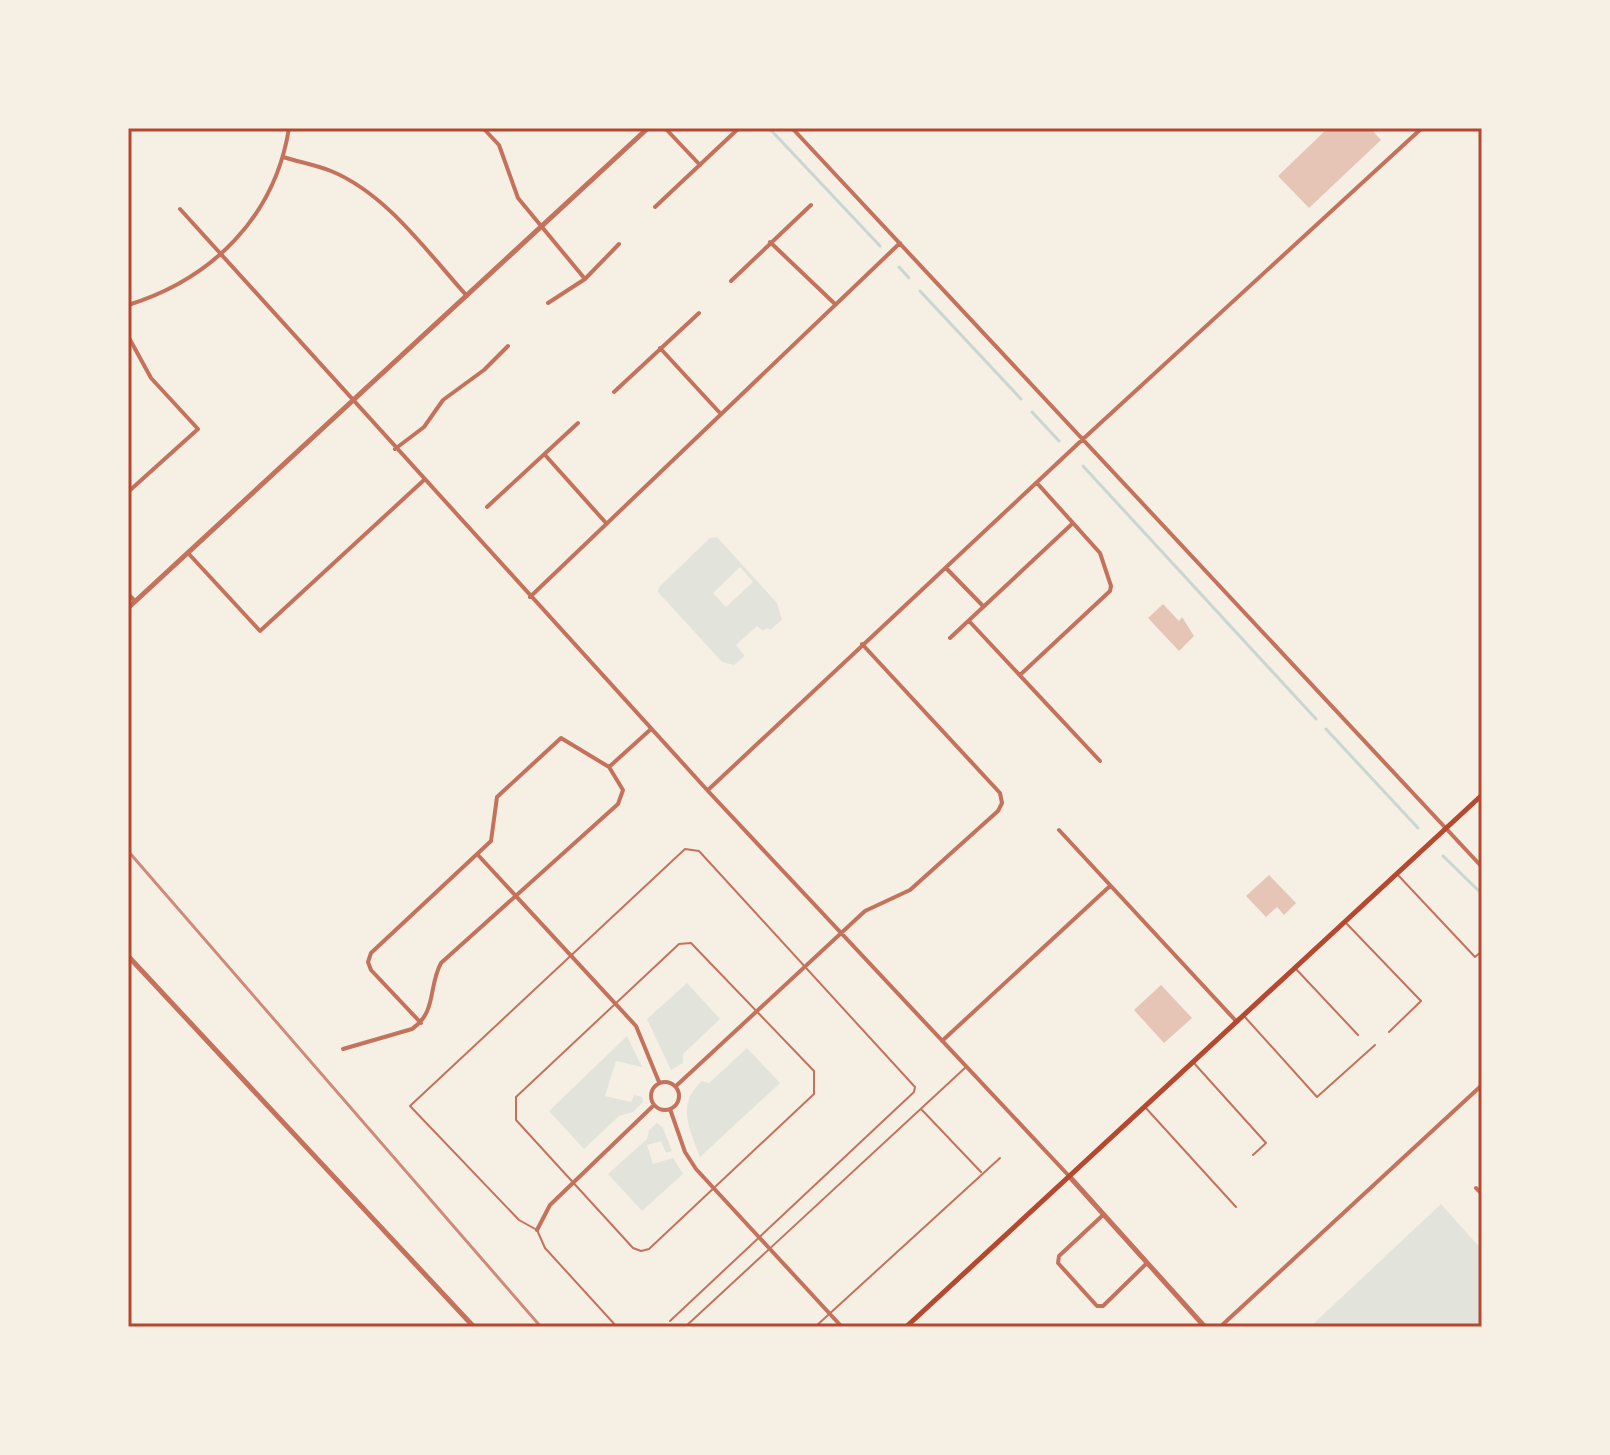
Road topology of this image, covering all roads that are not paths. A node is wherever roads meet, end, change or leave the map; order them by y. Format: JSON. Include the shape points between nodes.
{"nodes":[{"id":1,"x":289,"y":128,"type":"edge"},
{"id":2,"x":483,"y":128,"type":"edge"},
{"id":3,"x":648,"y":128,"type":"edge"},
{"id":4,"x":665,"y":128,"type":"edge"},
{"id":5,"x":739,"y":128,"type":"edge"},
{"id":6,"x":792,"y":128,"type":"edge"},
{"id":7,"x":1422,"y":128,"type":"edge"},
{"id":8,"x":283,"y":157,"type":"junction"},
{"id":9,"x":700,"y":165,"type":"junction"},
{"id":10,"x":811,"y":205,"type":"dead end"},
{"id":11,"x":655,"y":207,"type":"dead end"},
{"id":12,"x":180,"y":209,"type":"dead end"},
{"id":13,"x":541,"y":226,"type":"junction"},
{"id":14,"x":770,"y":242,"type":"junction"},
{"id":15,"x":900,"y":243,"type":"junction"},
{"id":16,"x":619,"y":244,"type":"dead end"},
{"id":17,"x":221,"y":255,"type":"junction"},
{"id":18,"x":585,"y":279,"type":"junction"},
{"id":19,"x":731,"y":281,"type":"dead end"},
{"id":20,"x":467,"y":296,"type":"junction"},
{"id":21,"x":548,"y":303,"type":"dead end"},
{"id":22,"x":835,"y":304,"type":"junction"},
{"id":23,"x":128,"y":305,"type":"edge"},
{"id":24,"x":699,"y":313,"type":"dead end"},
{"id":25,"x":128,"y":336,"type":"edge"},
{"id":26,"x":508,"y":346,"type":"dead end"},
{"id":27,"x":660,"y":348,"type":"junction"},
{"id":28,"x":614,"y":392,"type":"dead end"},
{"id":29,"x":352,"y":403,"type":"junction"},
{"id":30,"x":719,"y":412,"type":"junction"},
{"id":31,"x":578,"y":423,"type":"dead end"},
{"id":32,"x":1082,"y":440,"type":"junction"},
{"id":33,"x":395,"y":449,"type":"junction"},
{"id":34,"x":546,"y":456,"type":"junction"},
{"id":35,"x":424,"y":480,"type":"junction"},
{"id":36,"x":1037,"y":483,"type":"junction"},
{"id":37,"x":128,"y":492,"type":"edge"},
{"id":38,"x":487,"y":507,"type":"dead end"},
{"id":39,"x":606,"y":523,"type":"junction"},
{"id":40,"x":1073,"y":523,"type":"junction"},
{"id":41,"x":188,"y":553,"type":"junction"},
{"id":42,"x":946,"y":568,"type":"junction"},
{"id":43,"x":128,"y":594,"type":"edge"},
{"id":44,"x":530,"y":597,"type":"junction"},
{"id":45,"x":135,"y":601,"type":"junction"},
{"id":46,"x":983,"y":607,"type":"junction"},
{"id":47,"x":128,"y":608,"type":"edge"},
{"id":48,"x":969,"y":621,"type":"junction"},
{"id":49,"x":950,"y":638,"type":"dead end"},
{"id":50,"x":862,"y":644,"type":"junction"},
{"id":51,"x":1020,"y":675,"type":"junction"},
{"id":52,"x":651,"y":729,"type":"junction"},
{"id":53,"x":1100,"y":761,"type":"dead end"},
{"id":54,"x":609,"y":767,"type":"junction"},
{"id":55,"x":708,"y":791,"type":"junction"},
{"id":56,"x":1482,"y":795,"type":"edge"},
{"id":57,"x":1446,"y":827,"type":"junction"},
{"id":58,"x":1059,"y":830,"type":"dead end"},
{"id":59,"x":477,"y":855,"type":"junction"},
{"id":60,"x":1482,"y":867,"type":"edge"},
{"id":61,"x":1397,"y":873,"type":"junction"},
{"id":62,"x":1110,"y":886,"type":"junction"},
{"id":63,"x":516,"y":897,"type":"junction"},
{"id":64,"x":1344,"y":922,"type":"junction"},
{"id":65,"x":841,"y":933,"type":"junction"},
{"id":66,"x":1482,"y":951,"type":"edge"},
{"id":67,"x":128,"y":956,"type":"edge"},
{"id":68,"x":571,"y":957,"type":"junction"},
{"id":69,"x":806,"y":965,"type":"junction"},
{"id":70,"x":1294,"y":967,"type":"junction"},
{"id":71,"x":615,"y":1004,"type":"junction"},
{"id":72,"x":757,"y":1011,"type":"junction"},
{"id":73,"x":1243,"y":1015,"type":"junction"},
{"id":74,"x":1236,"y":1021,"type":"junction"},
{"id":75,"x":421,"y":1023,"type":"junction"},
{"id":76,"x":1389,"y":1032,"type":"dead end"},
{"id":77,"x":1358,"y":1035,"type":"dead end"},
{"id":78,"x":942,"y":1041,"type":"junction"},
{"id":79,"x":1375,"y":1045,"type":"dead end"},
{"id":80,"x":343,"y":1049,"type":"dead end"},
{"id":81,"x":1193,"y":1062,"type":"junction"},
{"id":82,"x":966,"y":1066,"type":"junction"},
{"id":83,"x":659,"y":1082,"type":"junction"},
{"id":84,"x":1482,"y":1085,"type":"edge"},
{"id":85,"x":676,"y":1086,"type":"junction"},
{"id":86,"x":654,"y":1105,"type":"junction"},
{"id":87,"x":1145,"y":1106,"type":"junction"},
{"id":88,"x":670,"y":1109,"type":"junction"},
{"id":89,"x":921,"y":1109,"type":"junction"},
{"id":90,"x":1253,"y":1155,"type":"dead end"},
{"id":91,"x":1000,"y":1158,"type":"dead end"},
{"id":92,"x":983,"y":1174,"type":"junction"},
{"id":93,"x":1069,"y":1176,"type":"junction"},
{"id":94,"x":572,"y":1184,"type":"junction"},
{"id":95,"x":1476,"y":1188,"type":"dead end"},
{"id":96,"x":714,"y":1189,"type":"junction"},
{"id":97,"x":1482,"y":1194,"type":"edge"},
{"id":98,"x":1236,"y":1207,"type":"dead end"},
{"id":99,"x":1103,"y":1215,"type":"junction"},
{"id":100,"x":537,"y":1230,"type":"junction"},
{"id":101,"x":759,"y":1237,"type":"junction"},
{"id":102,"x":770,"y":1249,"type":"junction"},
{"id":103,"x":1147,"y":1263,"type":"junction"},
{"id":104,"x":830,"y":1314,"type":"junction"},
{"id":105,"x":670,"y":1321,"type":"dead end"},
{"id":106,"x":474,"y":1327,"type":"edge"},
{"id":107,"x":617,"y":1327,"type":"edge"},
{"id":108,"x":685,"y":1327,"type":"edge"},
{"id":109,"x":815,"y":1327,"type":"edge"},
{"id":110,"x":842,"y":1327,"type":"edge"},
{"id":111,"x":906,"y":1327,"type":"edge"},
{"id":112,"x":1205,"y":1327,"type":"edge"},
{"id":113,"x":1220,"y":1327,"type":"edge"}],
"edges":[{"from":1,"to":8,"type":"street"},
{"from":2,"to":13,"type":"street","via":[[499,145],[518,198]]},
{"from":3,"to":13,"type":"street"},
{"from":4,"to":9,"type":"street"},
{"from":5,"to":9,"type":"street"},
{"from":6,"to":15,"type":"street"},
{"from":7,"to":32,"type":"street"},
{"from":8,"to":17,"type":"street","via":[[263,205]]},
{"from":8,"to":20,"type":"street","via":[[332,171],[367,193],[393,214]]},
{"from":9,"to":11,"type":"street"},
{"from":10,"to":14,"type":"street"},
{"from":12,"to":17,"type":"street"},
{"from":13,"to":18,"type":"street"},
{"from":13,"to":20,"type":"street"},
{"from":14,"to":19,"type":"street"},
{"from":14,"to":22,"type":"street"},
{"from":15,"to":22,"type":"street"},
{"from":15,"to":32,"type":"street"},
{"from":16,"to":18,"type":"street"},
{"from":17,"to":23,"type":"street","via":[[162,295]]},
{"from":17,"to":29,"type":"street"},
{"from":18,"to":21,"type":"street"},
{"from":20,"to":29,"type":"street"},
{"from":22,"to":30,"type":"street"},
{"from":24,"to":27,"type":"street"},
{"from":25,"to":37,"type":"street","via":[[151,378],[198,429]]},
{"from":26,"to":33,"type":"street"},
{"from":27,"to":28,"type":"street"},
{"from":27,"to":30,"type":"street"},
{"from":29,"to":33,"type":"street"},
{"from":29,"to":41,"type":"street"},
{"from":30,"to":39,"type":"street"},
{"from":31,"to":34,"type":"street"},
{"from":32,"to":36,"type":"street"},
{"from":32,"to":57,"type":"street"},
{"from":33,"to":35,"type":"street"},
{"from":34,"to":38,"type":"street"},
{"from":34,"to":39,"type":"street"},
{"from":35,"to":41,"type":"street","via":[[260,631]]},
{"from":35,"to":44,"type":"street"},
{"from":36,"to":40,"type":"street"},
{"from":36,"to":42,"type":"street"},
{"from":39,"to":44,"type":"street"},
{"from":40,"to":46,"type":"street"},
{"from":40,"to":51,"type":"street","via":[[1103,558],[1110,591]]},
{"from":41,"to":45,"type":"street"},
{"from":42,"to":46,"type":"street"},
{"from":42,"to":50,"type":"street"},
{"from":43,"to":45,"type":"street"},
{"from":44,"to":52,"type":"street"},
{"from":45,"to":47,"type":"street"},
{"from":46,"to":48,"type":"street"},
{"from":48,"to":49,"type":"street"},
{"from":48,"to":51,"type":"street"},
{"from":50,"to":55,"type":"street"},
{"from":50,"to":65,"type":"street","via":[[1000,793],[1002,803],[910,890],[865,911]]},
{"from":51,"to":53,"type":"street"},
{"from":52,"to":54,"type":"street"},
{"from":52,"to":55,"type":"street"},
{"from":54,"to":59,"type":"street","via":[[569,740],[554,741],[497,797],[495,831]]},
{"from":54,"to":63,"type":"street","via":[[623,790],[618,804]]},
{"from":55,"to":65,"type":"street"},
{"from":56,"to":57,"type":"main road"},
{"from":57,"to":60,"type":"street"},
{"from":57,"to":61,"type":"main road"},
{"from":58,"to":62,"type":"street"},
{"from":59,"to":63,"type":"street"},
{"from":59,"to":75,"type":"street","via":[[371,953],[368,962]]},
{"from":61,"to":64,"type":"main road"},
{"from":61,"to":66,"type":"lane","via":[[1475,957]]},
{"from":62,"to":74,"type":"street"},
{"from":62,"to":78,"type":"street"},
{"from":63,"to":68,"type":"street"},
{"from":63,"to":75,"type":"street","via":[[441,963],[429,1012]]},
{"from":64,"to":70,"type":"main road"},
{"from":64,"to":76,"type":"lane","via":[[1421,1001]]},
{"from":65,"to":69,"type":"street"},
{"from":65,"to":78,"type":"street"},
{"from":67,"to":106,"type":"street"},
{"from":68,"to":69,"type":"lane","via":[[692,848]]},
{"from":68,"to":71,"type":"street"},
{"from":68,"to":100,"type":"lane","via":[[410,1106],[519,1220]]},
{"from":69,"to":72,"type":"street"},
{"from":69,"to":101,"type":"lane","via":[[915,1087]]},
{"from":70,"to":73,"type":"main road"},
{"from":70,"to":77,"type":"lane"},
{"from":71,"to":72,"type":"lane","via":[[679,944],[691,943]]},
{"from":71,"to":83,"type":"street","via":[[636,1026]]},
{"from":71,"to":94,"type":"lane","via":[[516,1097],[516,1120]]},
{"from":72,"to":85,"type":"street"},
{"from":72,"to":96,"type":"lane","via":[[814,1071],[814,1094]]},
{"from":73,"to":74,"type":"main road"},
{"from":73,"to":79,"type":"lane","via":[[1317,1097]]},
{"from":74,"to":81,"type":"main road"},
{"from":75,"to":80,"type":"street"},
{"from":78,"to":82,"type":"street"},
{"from":81,"to":87,"type":"main road"},
{"from":81,"to":90,"type":"lane","via":[[1266,1143]]},
{"from":82,"to":89,"type":"lane"},
{"from":82,"to":93,"type":"street"},
{"from":83,"to":85,"type":"street"},
{"from":83,"to":86,"type":"street","via":[[651,1092]]},
{"from":84,"to":113,"type":"street"},
{"from":85,"to":88,"type":"street","via":[[679,1099]]},
{"from":86,"to":88,"type":"street"},
{"from":86,"to":94,"type":"street"},
{"from":87,"to":93,"type":"main road"},
{"from":87,"to":98,"type":"lane"},
{"from":88,"to":96,"type":"street","via":[[685,1152]]},
{"from":89,"to":92,"type":"lane"},
{"from":89,"to":102,"type":"lane"},
{"from":91,"to":92,"type":"lane"},
{"from":92,"to":104,"type":"lane"},
{"from":93,"to":99,"type":"street"},
{"from":93,"to":111,"type":"main road"},
{"from":94,"to":96,"type":"lane","via":[[641,1251]]},
{"from":94,"to":100,"type":"street","via":[[550,1205]]},
{"from":95,"to":97,"type":"street"},
{"from":96,"to":101,"type":"street"},
{"from":99,"to":103,"type":"street"},
{"from":99,"to":103,"type":"street","via":[[1059,1256],[1058,1263],[1097,1306]]},
{"from":100,"to":107,"type":"lane","via":[[545,1248]]},
{"from":101,"to":102,"type":"street"},
{"from":101,"to":105,"type":"lane"},
{"from":102,"to":104,"type":"street"},
{"from":102,"to":108,"type":"lane"},
{"from":103,"to":112,"type":"street"},
{"from":104,"to":109,"type":"lane"},
{"from":104,"to":110,"type":"street"}]}
